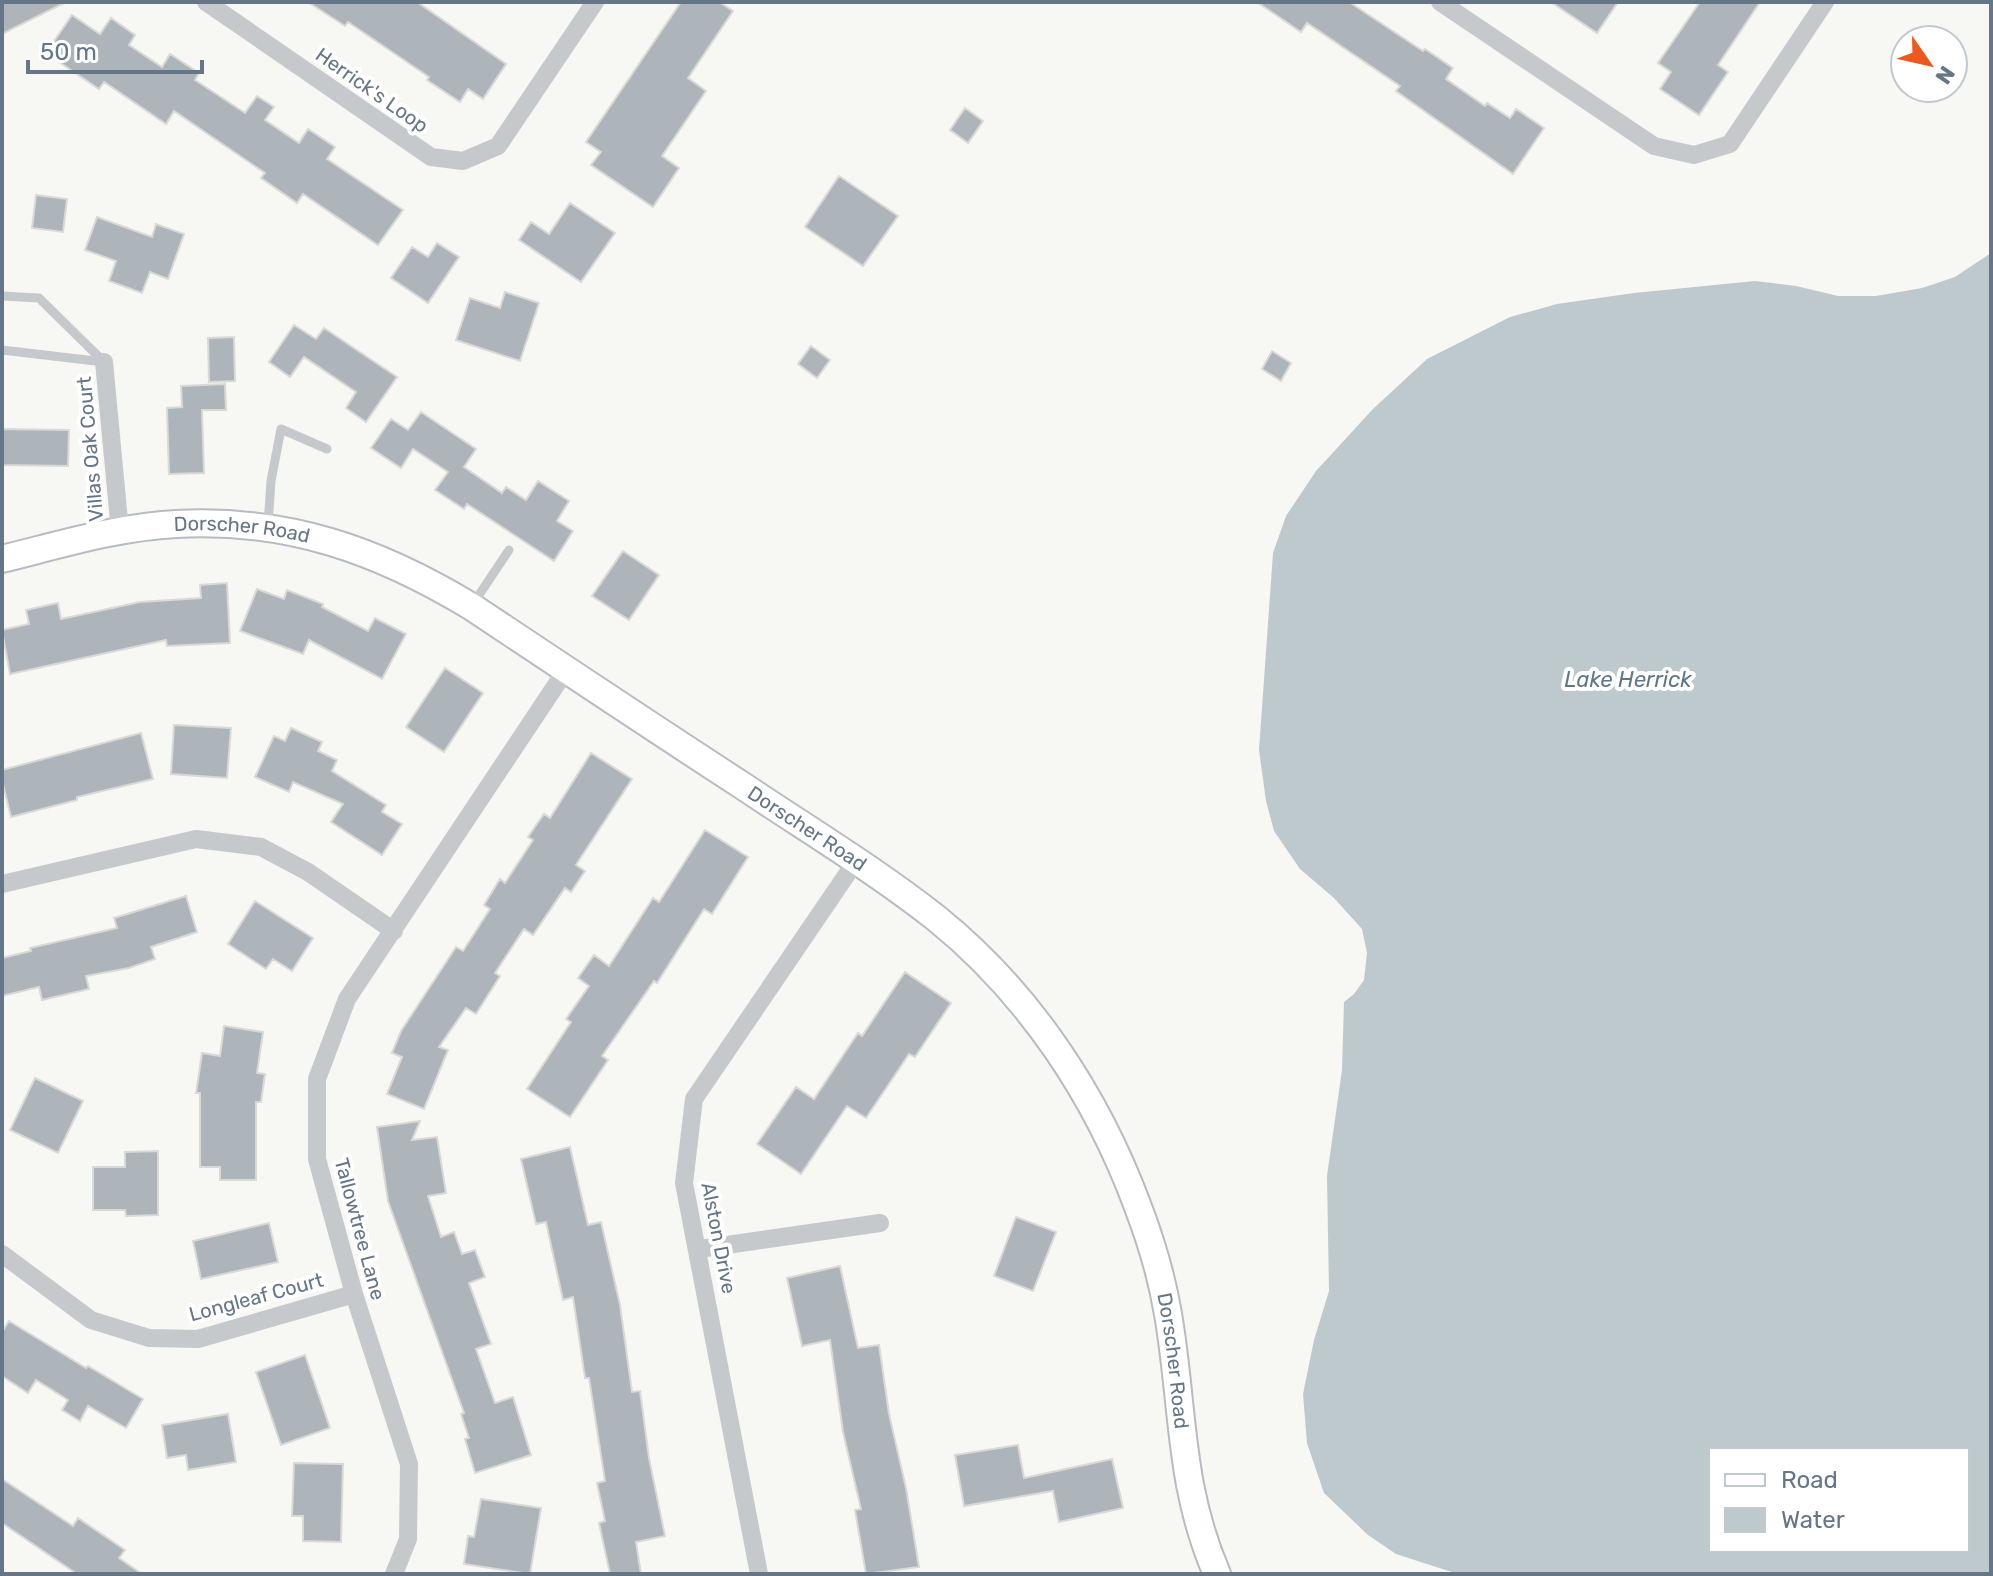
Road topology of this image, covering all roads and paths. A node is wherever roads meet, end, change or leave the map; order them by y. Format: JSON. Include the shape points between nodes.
{"nodes":[{"id":1,"x":206,"y":2,"type":"edge"},
{"id":2,"x":595,"y":2,"type":"edge"},
{"id":3,"x":1440,"y":2,"type":"edge"},
{"id":4,"x":1825,"y":2,"type":"edge"},
{"id":5,"x":2,"y":296,"type":"edge"},
{"id":6,"x":2,"y":350,"type":"edge"},
{"id":7,"x":104,"y":362,"type":"junction"},
{"id":8,"x":327,"y":449,"type":"dead end"},
{"id":9,"x":268,"y":528,"type":"junction"},
{"id":10,"x":120,"y":531,"type":"junction"},
{"id":11,"x":509,"y":550,"type":"dead end"},
{"id":12,"x":2,"y":559,"type":"edge"},
{"id":13,"x":472,"y":607,"type":"junction"},
{"id":14,"x":566,"y":670,"type":"junction"},
{"id":15,"x":856,"y":861,"type":"junction"},
{"id":16,"x":2,"y":884,"type":"edge"},
{"id":17,"x":394,"y":931,"type":"junction"},
{"id":18,"x":880,"y":1223,"type":"dead end"},
{"id":19,"x":699,"y":1249,"type":"junction"},
{"id":20,"x":2,"y":1254,"type":"edge"},
{"id":21,"x":354,"y":1294,"type":"junction"},
{"id":22,"x":394,"y":1574,"type":"edge"},
{"id":23,"x":759,"y":1574,"type":"edge"},
{"id":24,"x":1217,"y":1574,"type":"edge"}],
"edges":[{"from":1,"to":2,"type":"street","name":"Herrick's Loop","via":[[431,157],[463,161],[498,146]]},
{"from":3,"to":4,"type":"street","via":[[1654,146],[1694,155],[1730,144]]},
{"from":5,"to":7,"type":"lane","via":[[39,298]]},
{"from":6,"to":7,"type":"lane"},
{"from":7,"to":10,"type":"street","name":"Villas Oak Court"},
{"from":8,"to":9,"type":"lane","via":[[281,429]]},
{"from":9,"to":10,"type":"street","name":"Dorscher Road","via":[[221,523]]},
{"from":9,"to":13,"type":"street","name":"Dorscher Road","via":[[384,559]]},
{"from":10,"to":12,"type":"street","name":"Dorscher Road"},
{"from":11,"to":13,"type":"lane"},
{"from":13,"to":14,"type":"street","name":"Dorscher Road"},
{"from":14,"to":15,"type":"street","name":"Dorscher Road"},
{"from":14,"to":17,"type":"street","name":"Tallowtree Lane"},
{"from":15,"to":19,"type":"street","name":"Alston Drive","via":[[694,1099],[684,1183]]},
{"from":15,"to":24,"type":"street","name":"Dorscher Road","via":[[936,918],[979,957],[1054,1044],[1110,1139],[1156,1262],[1168,1313],[1189,1490]]},
{"from":16,"to":17,"type":"street","via":[[196,839],[261,847]]},
{"from":17,"to":21,"type":"street","name":"Tallowtree Lane","via":[[347,999],[317,1079],[317,1159]]},
{"from":18,"to":19,"type":"street"},
{"from":19,"to":23,"type":"street","name":"Alston Drive"},
{"from":20,"to":21,"type":"street","name":"Longleaf Court","via":[[91,1320],[149,1338],[198,1339]]},
{"from":21,"to":22,"type":"street","name":"Tallowtree Lane","via":[[409,1464],[408,1539]]}]}
